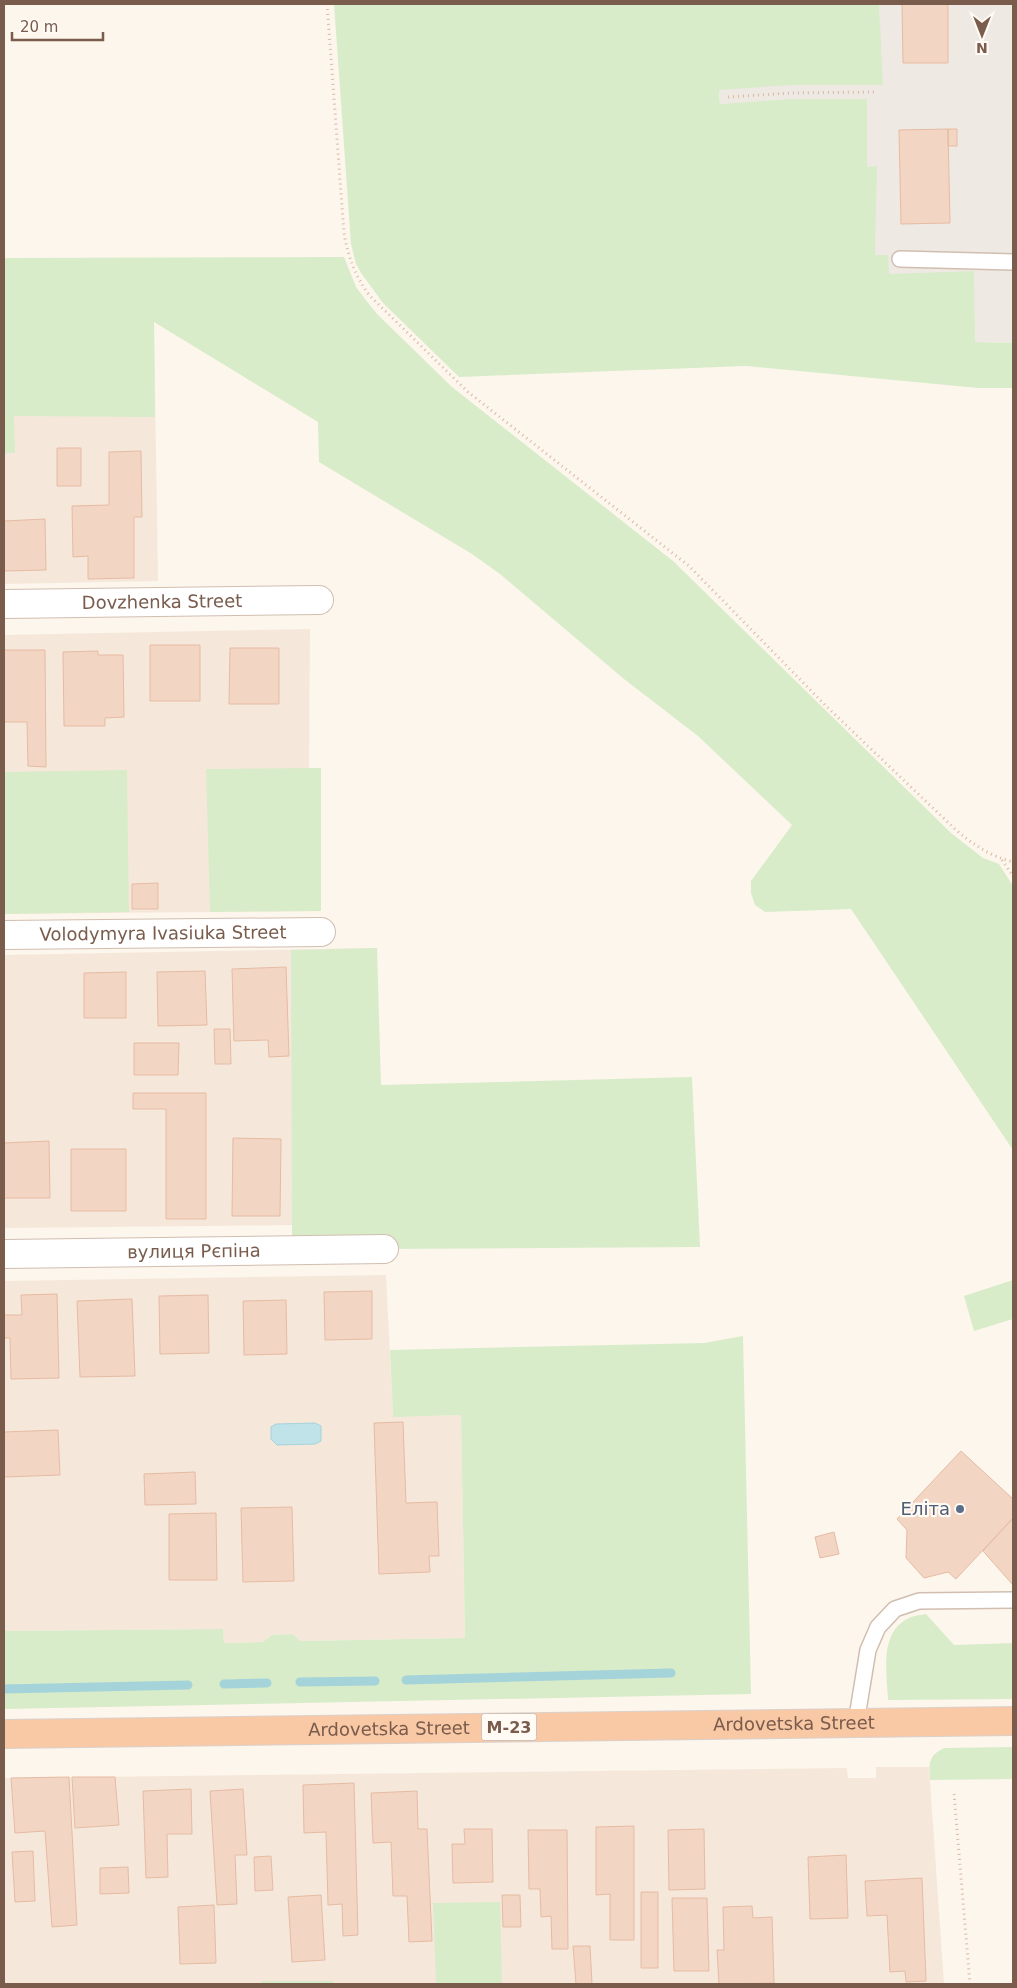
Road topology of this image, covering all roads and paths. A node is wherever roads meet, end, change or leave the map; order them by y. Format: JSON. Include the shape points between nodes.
{"nodes":[{"id":1,"x":327,"y":4,"type":"edge"},
{"id":2,"x":875,"y":92,"type":"dead end"},
{"id":3,"x":728,"y":97,"type":"dead end"},
{"id":4,"x":900,"y":259,"type":"dead end"},
{"id":5,"x":1013,"y":262,"type":"edge"},
{"id":6,"x":319,"y":600,"type":"dead end"},
{"id":7,"x":4,"y":604,"type":"edge"},
{"id":8,"x":1002,"y":859,"type":"junction"},
{"id":9,"x":1013,"y":862,"type":"edge"},
{"id":10,"x":1013,"y":876,"type":"edge"},
{"id":11,"x":321,"y":932,"type":"dead end"},
{"id":12,"x":4,"y":935,"type":"edge"},
{"id":13,"x":384,"y":1249,"type":"dead end"},
{"id":14,"x":4,"y":1254,"type":"edge"},
{"id":15,"x":1013,"y":1600,"type":"edge"},
{"id":16,"x":1013,"y":1721,"type":"edge"},
{"id":17,"x":856,"y":1723,"type":"junction"},
{"id":18,"x":4,"y":1734,"type":"edge"},
{"id":19,"x":954,"y":1794,"type":"dead end"},
{"id":20,"x":970,"y":1984,"type":"edge"}],
"edges":[{"from":1,"to":8,"type":"path","via":[[344,233],[348,257],[369,295],[468,392],[689,566],[827,707],[956,830],[976,846]]},
{"from":2,"to":3,"type":"path"},
{"from":4,"to":5,"type":"lane"},
{"from":6,"to":7,"type":"street","name":"Dovzhenka Street"},
{"from":8,"to":9,"type":"path"},
{"from":8,"to":10,"type":"path"},
{"from":11,"to":12,"type":"street","name":"Volodymyra Ivasiuka Street"},
{"from":13,"to":14,"type":"street","name":"вулиця Рєпіна"},
{"from":15,"to":17,"type":"lane","via":[[919,1601],[895,1609],[878,1627],[868,1650]]},
{"from":16,"to":17,"type":"highway","name":"Ardovetska Street","number":"М-23"},
{"from":17,"to":18,"type":"highway","name":"Ardovetska Street","number":"М-23"},
{"from":19,"to":20,"type":"path"}]}
